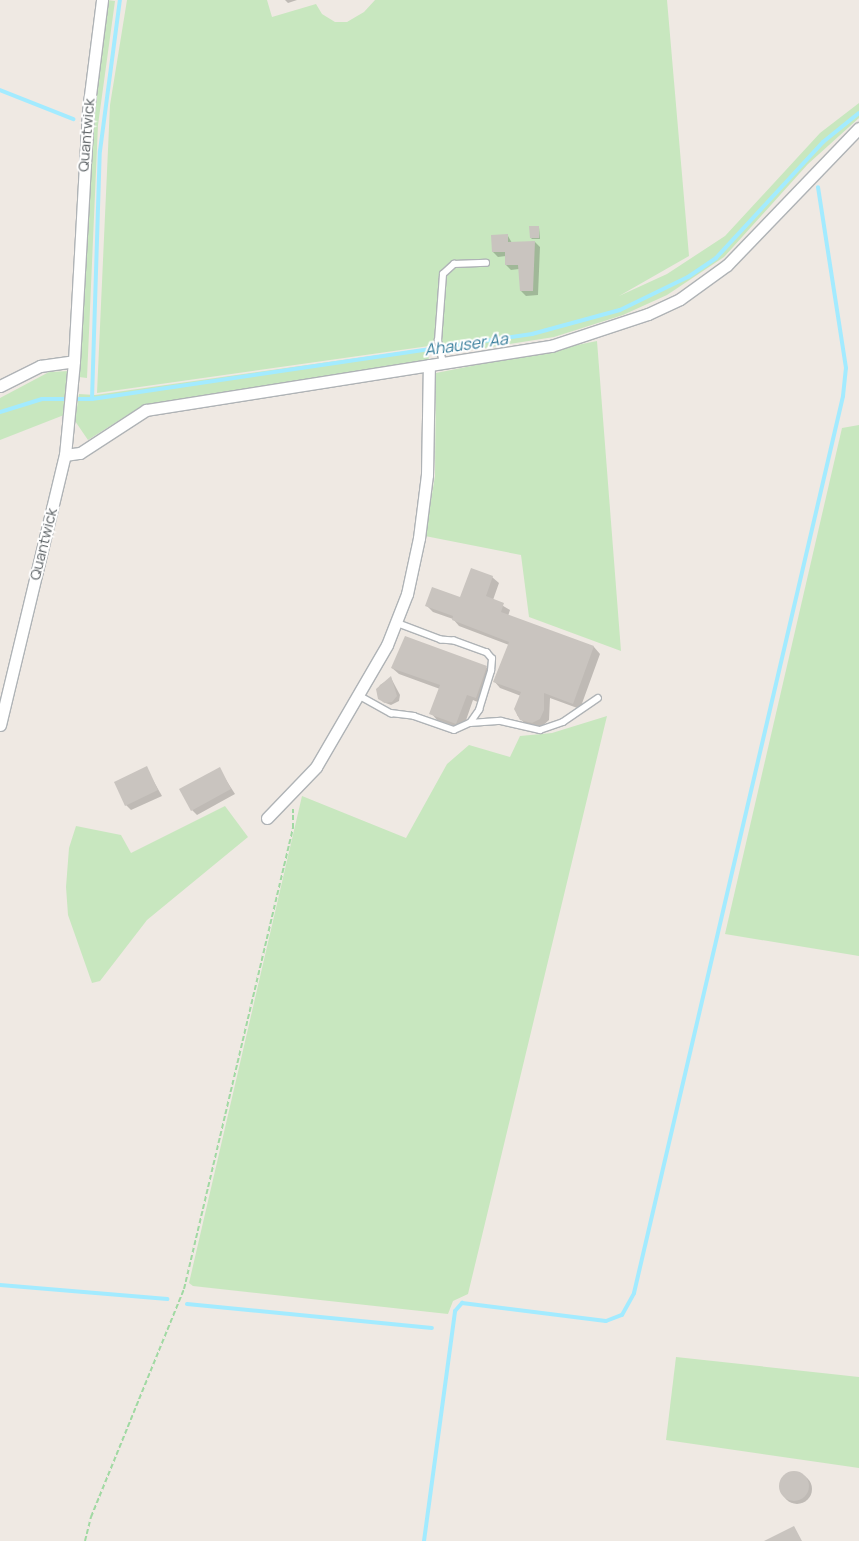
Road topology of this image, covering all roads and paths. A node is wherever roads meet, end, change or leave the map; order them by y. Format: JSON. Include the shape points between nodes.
{"nodes":[{"id":1,"x":102,"y":0,"type":"edge"},
{"id":2,"x":859,"y":128,"type":"edge"},
{"id":3,"x":486,"y":263,"type":"dead end"},
{"id":4,"x":441,"y":360,"type":"junction"},
{"id":5,"x":74,"y":361,"type":"junction"},
{"id":6,"x":429,"y":365,"type":"junction"},
{"id":7,"x":0,"y":386,"type":"edge"},
{"id":8,"x":64,"y":455,"type":"junction"},
{"id":9,"x":396,"y":622,"type":"junction"},
{"id":10,"x":358,"y":695,"type":"junction"},
{"id":11,"x":598,"y":698,"type":"dead end"},
{"id":12,"x":470,"y":723,"type":"junction"},
{"id":13,"x":0,"y":725,"type":"edge"},
{"id":14,"x":287,"y":799,"type":"junction"},
{"id":15,"x":267,"y":818,"type":"dead end"},
{"id":16,"x":84,"y":1541,"type":"edge"}],
"edges":[{"from":1,"to":5,"type":"street","name":"Quantwick","via":[[87,120]]},
{"from":2,"to":4,"type":"street","via":[[836,148],[750,244],[704,284],[680,299],[579,339]]},
{"from":3,"to":4,"type":"lane","via":[[454,264],[445,270],[441,284],[438,341]]},
{"from":4,"to":6,"type":"street"},
{"from":5,"to":7,"type":"street","via":[[40,366]]},
{"from":5,"to":8,"type":"street","name":"Quantwick"},
{"from":6,"to":8,"type":"street","via":[[146,410],[80,453]]},
{"from":6,"to":9,"type":"street","via":[[429,437],[419,538],[407,594]]},
{"from":8,"to":13,"type":"street","name":"Quantwick"},
{"from":9,"to":10,"type":"street"},
{"from":9,"to":12,"type":"lane","via":[[486,653],[492,660],[479,710]]},
{"from":10,"to":12,"type":"lane","via":[[391,712],[454,730]]},
{"from":10,"to":14,"type":"street","via":[[316,767]]},
{"from":11,"to":12,"type":"lane","via":[[563,722],[540,730],[501,720]]},
{"from":14,"to":15,"type":"street"},
{"from":14,"to":16,"type":"path","via":[[292,804],[293,828],[184,1288],[90,1517]]}]}
